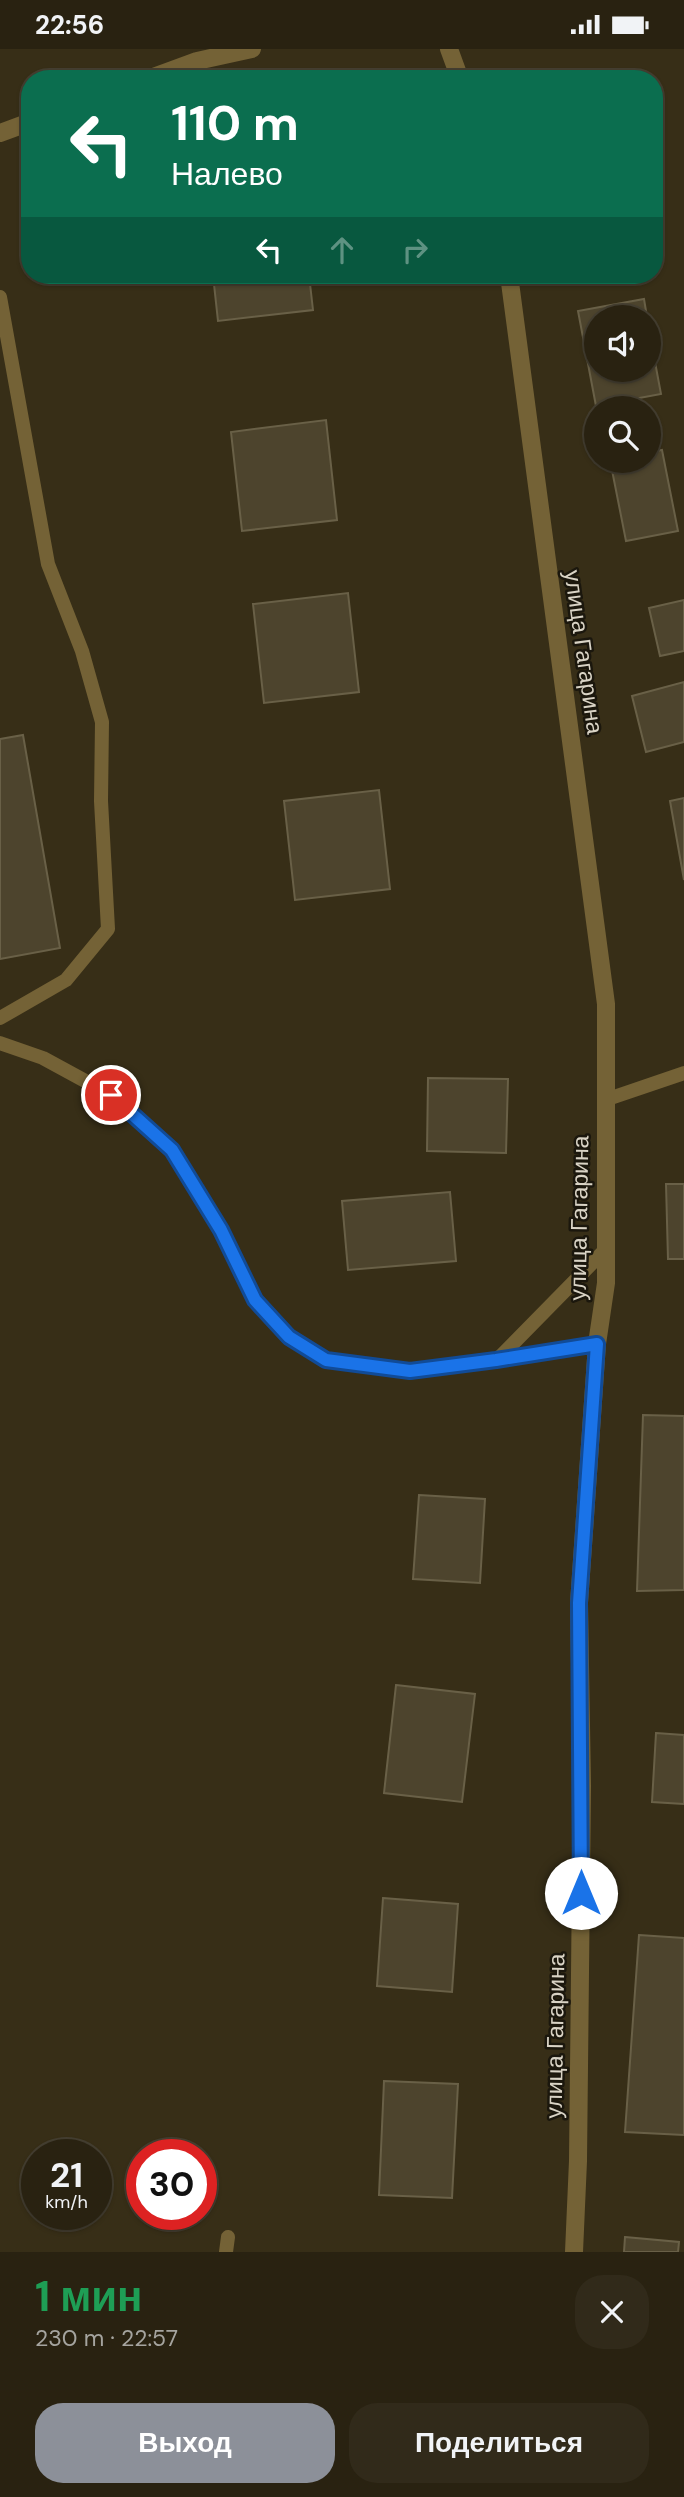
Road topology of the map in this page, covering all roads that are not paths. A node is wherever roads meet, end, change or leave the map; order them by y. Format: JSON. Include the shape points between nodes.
{"nodes":[{"id":1,"x":252,"y":49,"type":"edge"},
{"id":2,"x":449,"y":49,"type":"edge"},
{"id":3,"x":172,"y":70,"type":"edge"},
{"id":4,"x":457,"y":70,"type":"edge"},
{"id":5,"x":21,"y":125,"type":"edge"},
{"id":6,"x":0,"y":133,"type":"edge"},
{"id":7,"x":510,"y":284,"type":"edge"},
{"id":8,"x":0,"y":297,"type":"edge"},
{"id":9,"x":0,"y":1018,"type":"edge"},
{"id":10,"x":0,"y":1043,"type":"edge"},
{"id":11,"x":684,"y":1073,"type":"edge"},
{"id":12,"x":605,"y":1100,"type":"junction"},
{"id":13,"x":604,"y":1251,"type":"junction"},
{"id":14,"x":597,"y":1344,"type":"junction"},
{"id":15,"x":496,"y":1360,"type":"junction"},
{"id":16,"x":228,"y":2237,"type":"dead end"},
{"id":17,"x":226,"y":2252,"type":"edge"},
{"id":18,"x":574,"y":2252,"type":"edge"}],
"edges":[{"from":1,"to":3,"type":"street"},
{"from":2,"to":4,"type":"street"},
{"from":5,"to":6,"type":"street"},
{"from":7,"to":12,"type":"street","name":"улица Гагарина","via":[[606,1004]]},
{"from":8,"to":9,"type":"lane","via":[[48,564],[82,651],[102,722],[108,929],[66,980]]},
{"from":10,"to":15,"type":"lane","via":[[43,1058],[111,1095],[172,1150],[221,1230],[255,1300],[289,1337],[326,1360],[410,1371]]},
{"from":11,"to":12,"type":"lane"},
{"from":12,"to":13,"type":"street","name":"улица Гагарина"},
{"from":13,"to":14,"type":"street","name":"улица Гагарина","via":[[606,1283]]},
{"from":13,"to":15,"type":"lane"},
{"from":14,"to":15,"type":"lane"},
{"from":14,"to":18,"type":"street","name":"улица Гагарина","via":[[579,1603],[582,1814]]},
{"from":16,"to":17,"type":"lane"}]}
